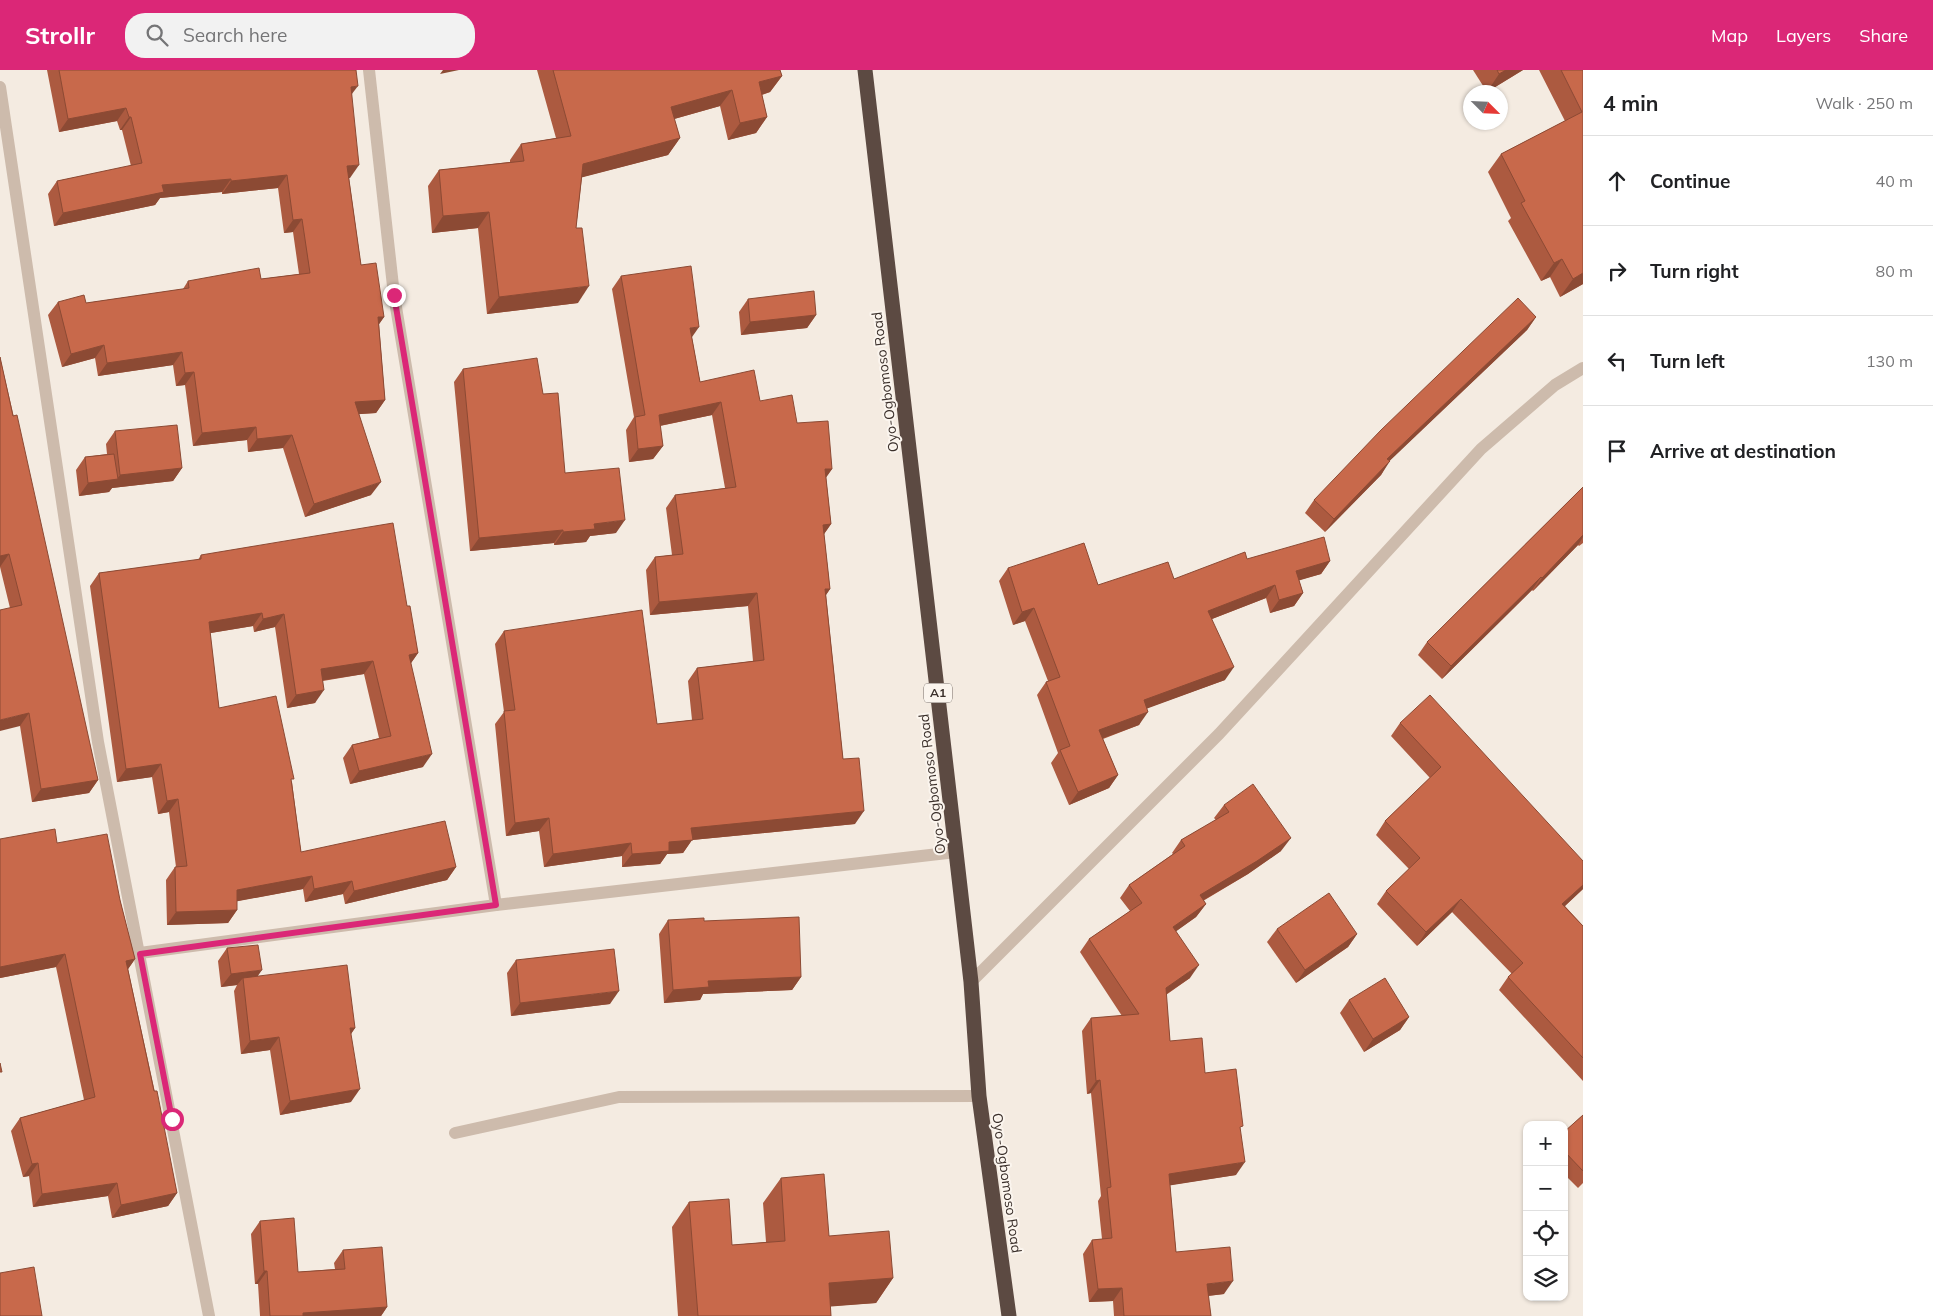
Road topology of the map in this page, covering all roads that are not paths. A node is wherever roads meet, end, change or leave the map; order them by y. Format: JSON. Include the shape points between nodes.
{"nodes":[{"id":1,"x":369,"y":70,"type":"edge"},
{"id":2,"x":865,"y":70,"type":"edge"},
{"id":3,"x":0,"y":87,"type":"edge"},
{"id":4,"x":1583,"y":368,"type":"edge"},
{"id":5,"x":956,"y":852,"type":"junction"},
{"id":6,"x":496,"y":905,"type":"junction"},
{"id":7,"x":140,"y":954,"type":"junction"},
{"id":8,"x":970,"y":982,"type":"junction"},
{"id":9,"x":979,"y":1096,"type":"junction"},
{"id":10,"x":455,"y":1133,"type":"dead end"},
{"id":11,"x":210,"y":1316,"type":"edge"},
{"id":12,"x":1009,"y":1316,"type":"edge"}],
"edges":[{"from":1,"to":6,"type":"street","via":[[394,295]]},
{"from":2,"to":5,"type":"highway","name":"Oyo-Ogbomoso Road","number":"A1"},
{"from":3,"to":7,"type":"street","via":[[98,742]]},
{"from":4,"to":8,"type":"street","via":[[1556,385],[1481,450],[1219,734]]},
{"from":5,"to":6,"type":"street"},
{"from":5,"to":8,"type":"highway","name":"Oyo-Ogbomoso Road","number":"A1"},
{"from":6,"to":7,"type":"street"},
{"from":7,"to":11,"type":"street"},
{"from":8,"to":9,"type":"highway","name":"Oyo-Ogbomoso Road","number":"A1"},
{"from":9,"to":10,"type":"street","via":[[619,1096]]},
{"from":9,"to":12,"type":"highway","name":"Oyo-Ogbomoso Road","number":"A1"}]}
